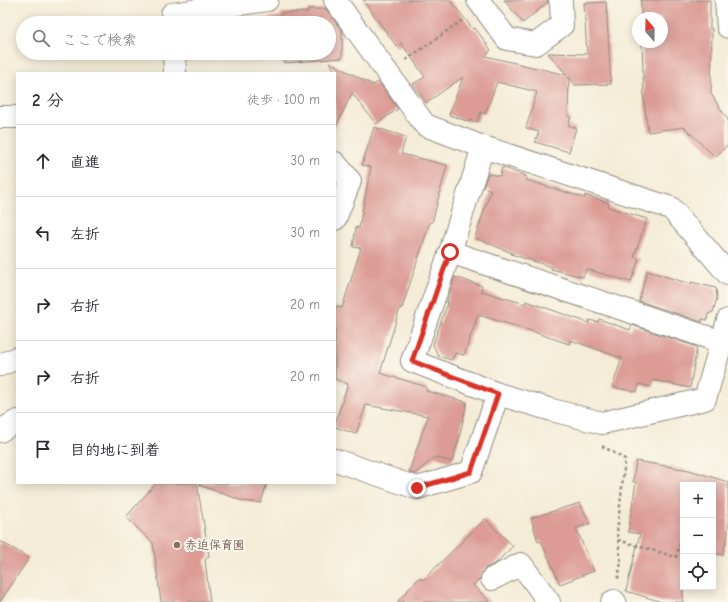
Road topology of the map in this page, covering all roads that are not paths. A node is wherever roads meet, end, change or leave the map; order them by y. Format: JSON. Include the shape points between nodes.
{"nodes":[{"id":1,"x":267,"y":0,"type":"edge"},
{"id":2,"x":335,"y":0,"type":"edge"},
{"id":3,"x":560,"y":0,"type":"edge"},
{"id":4,"x":726,"y":0,"type":"edge"},
{"id":5,"x":480,"y":3,"type":"edge"},
{"id":6,"x":172,"y":12,"type":"edge"},
{"id":7,"x":728,"y":27,"type":"edge"},
{"id":8,"x":175,"y":60,"type":"edge"},
{"id":9,"x":176,"y":72,"type":"edge"},
{"id":10,"x":0,"y":117,"type":"edge"},
{"id":11,"x":16,"y":117,"type":"edge"},
{"id":12,"x":484,"y":147,"type":"junction"},
{"id":13,"x":336,"y":164,"type":"edge"},
{"id":14,"x":336,"y":217,"type":"edge"},
{"id":15,"x":450,"y":252,"type":"junction"},
{"id":16,"x":728,"y":274,"type":"edge"},
{"id":17,"x":728,"y":320,"type":"edge"},
{"id":18,"x":722,"y":342,"type":"junction"},
{"id":19,"x":0,"y":350,"type":"edge"},
{"id":20,"x":16,"y":357,"type":"edge"},
{"id":21,"x":16,"y":357,"type":"edge"},
{"id":22,"x":0,"y":365,"type":"edge"},
{"id":23,"x":498,"y":394,"type":"junction"},
{"id":24,"x":16,"y":422,"type":"edge"},
{"id":25,"x":0,"y":431,"type":"edge"},
{"id":26,"x":336,"y":460,"type":"edge"},
{"id":27,"x":492,"y":579,"type":"dead end"},
{"id":28,"x":549,"y":602,"type":"edge"}],
"edges":[{"from":1,"to":6,"type":"street"},
{"from":2,"to":12,"type":"street","via":[[425,125]]},
{"from":3,"to":5,"type":"street","via":[[562,25],[536,44],[507,39]]},
{"from":4,"to":7,"type":"street"},
{"from":8,"to":9,"type":"street"},
{"from":10,"to":11,"type":"street"},
{"from":12,"to":15,"type":"street"},
{"from":12,"to":16,"type":"street","via":[[671,208]]},
{"from":13,"to":14,"type":"street","via":[[350,181]]},
{"from":15,"to":18,"type":"street"},
{"from":15,"to":23,"type":"street","via":[[412,361]]},
{"from":17,"to":18,"type":"street"},
{"from":18,"to":23,"type":"street","via":[[705,399],[602,423]]},
{"from":19,"to":20,"type":"street"},
{"from":21,"to":22,"type":"street"},
{"from":23,"to":26,"type":"street","via":[[471,472],[417,488]]},
{"from":24,"to":25,"type":"street"},
{"from":27,"to":28,"type":"street","via":[[521,564]]}]}
